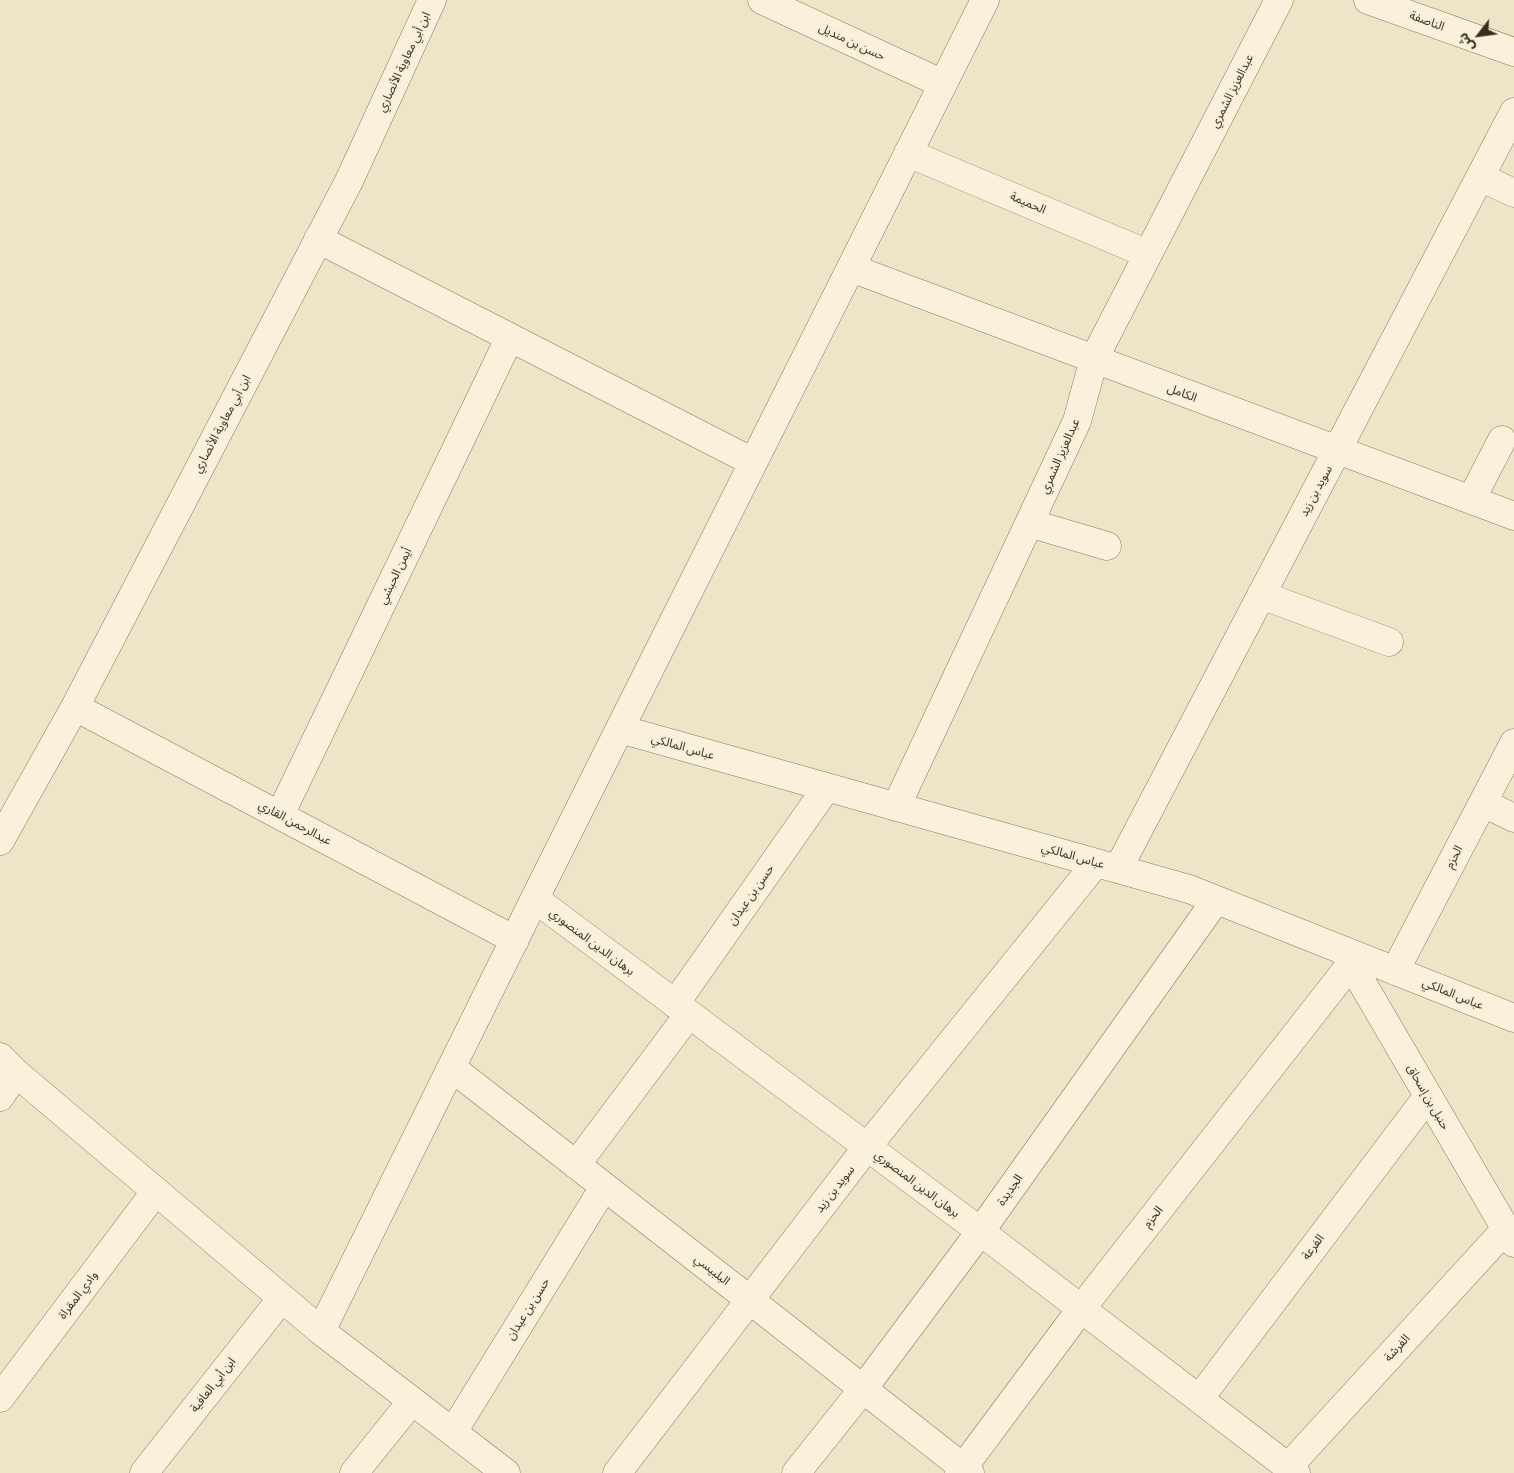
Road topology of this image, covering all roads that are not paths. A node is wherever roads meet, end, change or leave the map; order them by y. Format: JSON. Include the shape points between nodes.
{"nodes":[{"id":1,"x":432,"y":0,"type":"edge"},
{"id":2,"x":762,"y":0,"type":"edge"},
{"id":3,"x":985,"y":0,"type":"edge"},
{"id":4,"x":1279,"y":0,"type":"edge"},
{"id":5,"x":1368,"y":0,"type":"edge"},
{"id":6,"x":1514,"y":52,"type":"edge"},
{"id":7,"x":943,"y":84,"type":"junction"},
{"id":8,"x":1514,"y":112,"type":"edge"},
{"id":9,"x":908,"y":153,"type":"junction"},
{"id":10,"x":1480,"y":177,"type":"junction"},
{"id":11,"x":1514,"y":193,"type":"edge"},
{"id":12,"x":318,"y":239,"type":"junction"},
{"id":13,"x":1148,"y":254,"type":"junction"},
{"id":14,"x":851,"y":268,"type":"junction"},
{"id":15,"x":510,"y":337,"type":"junction"},
{"id":16,"x":1094,"y":360,"type":"junction"},
{"id":17,"x":1502,"y":440,"type":"dead end"},
{"id":18,"x":1337,"y":451,"type":"junction"},
{"id":19,"x":754,"y":462,"type":"junction"},
{"id":20,"x":1471,"y":500,"type":"junction"},
{"id":21,"x":1514,"y":516,"type":"edge"},
{"id":22,"x":1029,"y":524,"type":"junction"},
{"id":23,"x":1107,"y":546,"type":"dead end"},
{"id":24,"x":1261,"y":594,"type":"junction"},
{"id":25,"x":1388,"y":642,"type":"dead end"},
{"id":26,"x":75,"y":707,"type":"junction"},
{"id":27,"x":620,"y":729,"type":"junction"},
{"id":28,"x":1514,"y":743,"type":"edge"},
{"id":29,"x":826,"y":787,"type":"junction"},
{"id":30,"x":1483,"y":803,"type":"junction"},
{"id":31,"x":896,"y":807,"type":"junction"},
{"id":32,"x":280,"y":815,"type":"junction"},
{"id":33,"x":1514,"y":818,"type":"edge"},
{"id":34,"x":0,"y":841,"type":"edge"},
{"id":35,"x":1107,"y":866,"type":"junction"},
{"id":36,"x":535,"y":899,"type":"junction"},
{"id":37,"x":1216,"y":900,"type":"junction"},
{"id":38,"x":515,"y":940,"type":"junction"},
{"id":39,"x":1347,"y":957,"type":"junction"},
{"id":40,"x":1395,"y":971,"type":"junction"},
{"id":41,"x":682,"y":1009,"type":"junction"},
{"id":42,"x":1514,"y":1018,"type":"edge"},
{"id":43,"x":8,"y":1065,"type":"edge"},
{"id":44,"x":452,"y":1068,"type":"junction"},
{"id":45,"x":1428,"y":1096,"type":"junction"},
{"id":46,"x":0,"y":1097,"type":"edge"},
{"id":47,"x":867,"y":1147,"type":"junction"},
{"id":48,"x":576,"y":1165,"type":"junction"},
{"id":49,"x":604,"y":1187,"type":"junction"},
{"id":50,"x":156,"y":1191,"type":"junction"},
{"id":51,"x":980,"y":1232,"type":"junction"},
{"id":52,"x":1510,"y":1236,"type":"edge"},
{"id":53,"x":282,"y":1298,"type":"junction"},
{"id":54,"x":750,"y":1300,"type":"junction"},
{"id":55,"x":1081,"y":1309,"type":"junction"},
{"id":56,"x":321,"y":1331,"type":"junction"},
{"id":57,"x":863,"y":1389,"type":"junction"},
{"id":58,"x":0,"y":1398,"type":"edge"},
{"id":59,"x":1198,"y":1399,"type":"junction"},
{"id":60,"x":412,"y":1401,"type":"junction"},
{"id":61,"x":453,"y":1432,"type":"junction"},
{"id":62,"x":1292,"y":1470,"type":"edge"},
{"id":63,"x":964,"y":1471,"type":"edge"},
{"id":64,"x":144,"y":1473,"type":"edge"},
{"id":65,"x":354,"y":1473,"type":"edge"},
{"id":66,"x":506,"y":1473,"type":"edge"},
{"id":67,"x":617,"y":1473,"type":"edge"},
{"id":68,"x":796,"y":1473,"type":"edge"}],
"edges":[{"from":1,"to":12,"type":"street","name":"ابن أبي معاوية الأنصاري","via":[[349,181]]},
{"from":2,"to":7,"type":"street","name":"حسن بن منديل"},
{"from":3,"to":7,"type":"street"},
{"from":4,"to":13,"type":"street","name":"عبدالعزيز الشمري"},
{"from":5,"to":6,"type":"street","name":"الناصفة"},
{"from":7,"to":9,"type":"street"},
{"from":8,"to":10,"type":"street","name":"سويد بن زيد"},
{"from":9,"to":13,"type":"street","name":"الحميمة"},
{"from":9,"to":14,"type":"street"},
{"from":10,"to":11,"type":"street"},
{"from":10,"to":18,"type":"street","name":"سويد بن زيد"},
{"from":12,"to":15,"type":"street"},
{"from":12,"to":26,"type":"street","name":"ابن أبي معاوية الأنصاري"},
{"from":13,"to":16,"type":"street","name":"عبدالعزيز الشمري"},
{"from":14,"to":16,"type":"street","name":"الكامل"},
{"from":14,"to":19,"type":"street"},
{"from":15,"to":19,"type":"street"},
{"from":15,"to":32,"type":"street","name":"أيمن الحبشي"},
{"from":16,"to":18,"type":"street","name":"الكامل"},
{"from":16,"to":22,"type":"street","name":"عبدالعزيز الشمري","via":[[1078,421]]},
{"from":17,"to":20,"type":"street"},
{"from":18,"to":20,"type":"street","name":"الكامل"},
{"from":18,"to":24,"type":"street","name":"سويد بن زيد"},
{"from":19,"to":27,"type":"street"},
{"from":20,"to":21,"type":"street","name":"الكامل"},
{"from":22,"to":23,"type":"street"},
{"from":22,"to":31,"type":"street","name":"عبدالعزيز الشمري"},
{"from":24,"to":25,"type":"street"},
{"from":24,"to":35,"type":"street","name":"سويد بن زيد"},
{"from":26,"to":32,"type":"street","name":"عبدالرحمن القاري"},
{"from":26,"to":34,"type":"street","name":"ابن أبي معاوية الأنصاري"},
{"from":27,"to":29,"type":"street","name":"عباس المالكي"},
{"from":27,"to":36,"type":"street"},
{"from":28,"to":30,"type":"street","name":"الحزم"},
{"from":29,"to":31,"type":"street","name":"عباس المالكي"},
{"from":29,"to":41,"type":"street","name":"حسن بن عيدان"},
{"from":30,"to":33,"type":"street"},
{"from":30,"to":40,"type":"street","name":"الحزم"},
{"from":31,"to":35,"type":"street","name":"عباس المالكي"},
{"from":32,"to":38,"type":"street","name":"عبدالرحمن القاري"},
{"from":35,"to":37,"type":"street","name":"عباس المالكي","via":[[1190,889]]},
{"from":35,"to":47,"type":"street","name":"سويد بن زيد"},
{"from":36,"to":38,"type":"street"},
{"from":36,"to":41,"type":"street","name":"برهان الدين المنصوري"},
{"from":37,"to":39,"type":"street","name":"عباس المالكي"},
{"from":37,"to":51,"type":"street","name":"الجديدة"},
{"from":38,"to":44,"type":"street"},
{"from":39,"to":40,"type":"street","name":"عباس المالكي"},
{"from":39,"to":45,"type":"street","name":"حنبل بن إسحاق"},
{"from":39,"to":55,"type":"street","name":"الحزم"},
{"from":40,"to":42,"type":"street","name":"عباس المالكي"},
{"from":41,"to":47,"type":"street","name":"برهان الدين المنصوري"},
{"from":41,"to":48,"type":"street","name":"حسن بن عيدان"},
{"from":43,"to":46,"type":"street"},
{"from":43,"to":50,"type":"street"},
{"from":44,"to":48,"type":"street","name":"البلبيسي"},
{"from":44,"to":56,"type":"street"},
{"from":45,"to":52,"type":"street","name":"حنبل بن إسحاق"},
{"from":45,"to":59,"type":"street","name":"الفرعة"},
{"from":47,"to":51,"type":"street","name":"برهان الدين المنصوري"},
{"from":47,"to":54,"type":"street","name":"سويد بن زيد"},
{"from":48,"to":49,"type":"street","name":"البلبيسي"},
{"from":49,"to":54,"type":"street","name":"البلبيسي"},
{"from":49,"to":61,"type":"street","name":"حسن بن عيدان"},
{"from":50,"to":53,"type":"street"},
{"from":50,"to":58,"type":"street","name":"وادي المقراة"},
{"from":51,"to":55,"type":"street","name":"برهان الدين المنصوري"},
{"from":51,"to":57,"type":"street","name":"الجديدة"},
{"from":52,"to":62,"type":"street","name":"الفرشة"},
{"from":53,"to":56,"type":"street"},
{"from":53,"to":64,"type":"street","name":"ابن أبي العافية"},
{"from":54,"to":57,"type":"street","name":"البلبيسي"},
{"from":54,"to":67,"type":"street","name":"سويد بن زيد"},
{"from":55,"to":59,"type":"street","name":"برهان الدين المنصوري"},
{"from":55,"to":63,"type":"street","name":"الحزم"},
{"from":56,"to":60,"type":"street"},
{"from":57,"to":63,"type":"street","name":"البلبيسي"},
{"from":57,"to":68,"type":"street","name":"الجديدة"},
{"from":59,"to":62,"type":"street","name":"برهان الدين المنصوري"},
{"from":60,"to":61,"type":"street"},
{"from":60,"to":65,"type":"street"},
{"from":61,"to":66,"type":"street"}]}
